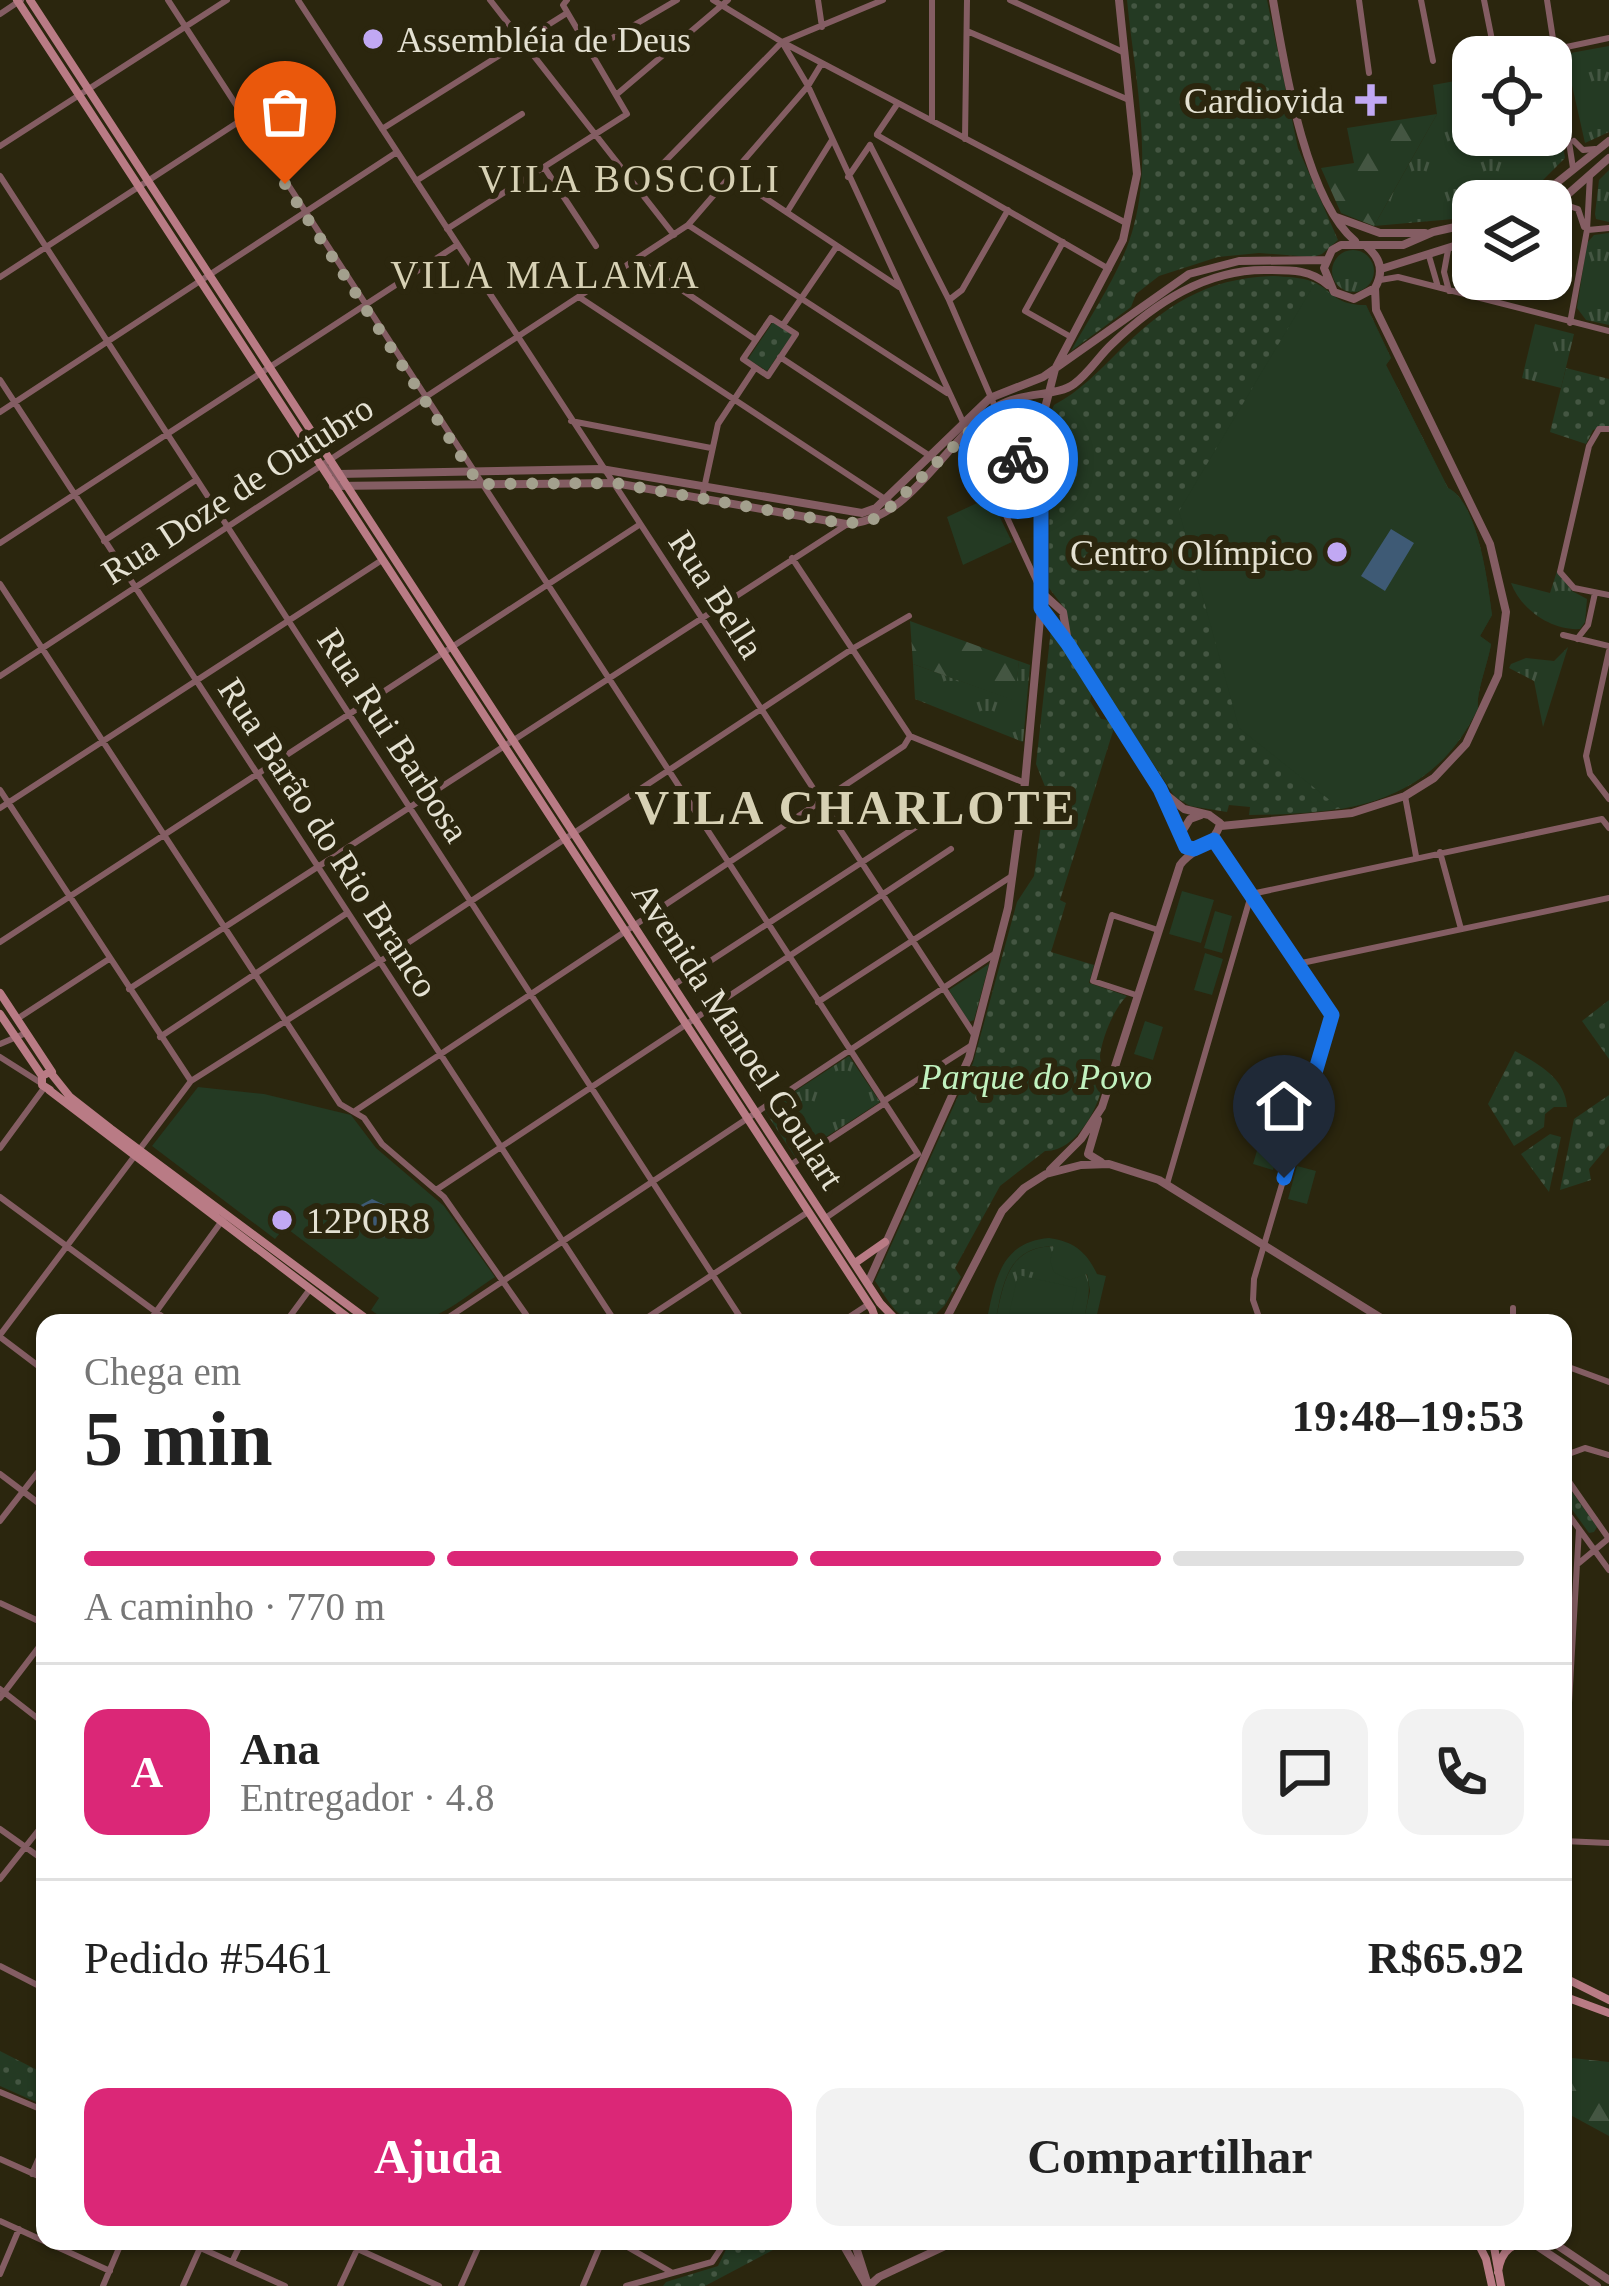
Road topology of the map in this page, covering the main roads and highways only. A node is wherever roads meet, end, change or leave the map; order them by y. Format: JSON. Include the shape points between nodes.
{"nodes":[{"id":1,"x":30,"y":0,"type":"edge"},
{"id":2,"x":18,"y":1,"type":"edge"},
{"id":3,"x":203,"y":278,"type":"junction"},
{"id":4,"x":325,"y":464,"type":"junction"},
{"id":5,"x":0,"y":993,"type":"edge"},
{"id":6,"x":0,"y":1014,"type":"edge"},
{"id":7,"x":53,"y":1073,"type":"junction"},
{"id":8,"x":58,"y":1083,"type":"junction"},
{"id":9,"x":44,"y":1084,"type":"junction"},
{"id":10,"x":135,"y":1152,"type":"junction"},
{"id":11,"x":224,"y":1219,"type":"junction"},
{"id":12,"x":885,"y":1242,"type":"road end"},
{"id":13,"x":855,"y":1263,"type":"junction"},
{"id":14,"x":868,"y":1283,"type":"junction"},
{"id":15,"x":866,"y":1300,"type":"junction"},
{"id":16,"x":343,"y":1314,"type":"edge"},
{"id":17,"x":359,"y":1314,"type":"edge"},
{"id":18,"x":873,"y":1314,"type":"edge"},
{"id":19,"x":892,"y":1314,"type":"edge"},
{"id":20,"x":1572,"y":1982,"type":"edge"},
{"id":21,"x":1572,"y":1999,"type":"edge"},
{"id":22,"x":1609,"y":2000,"type":"edge"},
{"id":23,"x":1609,"y":2013,"type":"edge"},
{"id":24,"x":1482,"y":2250,"type":"edge"},
{"id":25,"x":1494,"y":2250,"type":"edge"},
{"id":26,"x":1506,"y":2250,"type":"edge"},
{"id":27,"x":1498,"y":2272,"type":"junction"},
{"id":28,"x":1492,"y":2286,"type":"edge"},
{"id":29,"x":1501,"y":2286,"type":"edge"}],
"edges":[{"from":1,"to":3,"type":"main road","name":"Avenida Manoel Goulart"},
{"from":2,"to":3,"type":"main road","name":"Avenida Manoel Goulart"},
{"from":3,"to":4,"type":"main road","name":"Avenida Manoel Goulart"},
{"from":3,"to":4,"type":"main road","name":"Avenida Manoel Goulart"},
{"from":4,"to":13,"type":"main road","name":"Avenida Manoel Goulart"},
{"from":4,"to":15,"type":"main road","name":"Avenida Manoel Goulart"},
{"from":5,"to":7,"type":"main road"},
{"from":6,"to":9,"type":"main road"},
{"from":7,"to":8,"type":"main road"},
{"from":7,"to":9,"type":"main road"},
{"from":8,"to":9,"type":"main road"},
{"from":8,"to":10,"type":"main road"},
{"from":9,"to":10,"type":"main road"},
{"from":10,"to":11,"type":"main road"},
{"from":11,"to":16,"type":"main road"},
{"from":11,"to":17,"type":"main road"},
{"from":12,"to":13,"type":"main road"},
{"from":13,"to":14,"type":"main road","name":"Avenida Manoel Goulart"},
{"from":14,"to":15,"type":"main road"},
{"from":14,"to":19,"type":"main road","name":"Avenida Manoel Goulart"},
{"from":15,"to":18,"type":"main road","name":"Avenida Manoel Goulart"},
{"from":20,"to":22,"type":"main road"},
{"from":21,"to":23,"type":"main road"},
{"from":24,"to":28,"type":"main road"},
{"from":25,"to":27,"type":"main road"},
{"from":26,"to":27,"type":"main road"},
{"from":27,"to":29,"type":"main road"}]}
